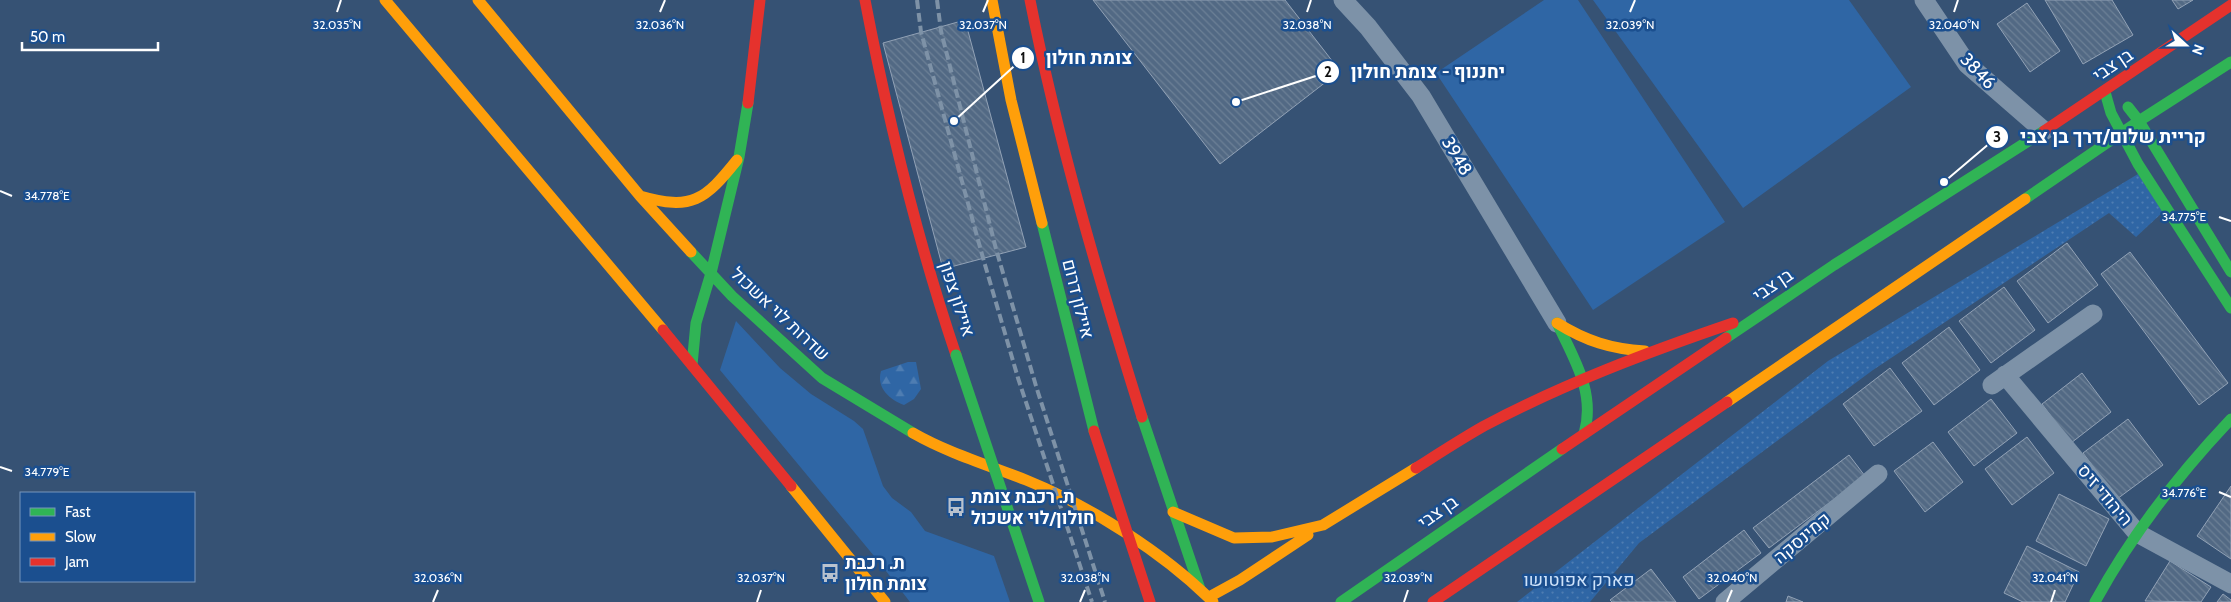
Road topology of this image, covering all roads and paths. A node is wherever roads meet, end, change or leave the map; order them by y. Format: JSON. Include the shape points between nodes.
{"nodes":[{"id":1,"x":385,"y":0,"type":"edge"},
{"id":2,"x":478,"y":0,"type":"edge"},
{"id":3,"x":760,"y":0,"type":"edge"},
{"id":4,"x":865,"y":0,"type":"edge"},
{"id":5,"x":992,"y":0,"type":"edge"},
{"id":6,"x":1030,"y":0,"type":"edge"},
{"id":7,"x":1342,"y":0,"type":"edge"},
{"id":8,"x":1924,"y":0,"type":"edge"},
{"id":9,"x":2231,"y":5,"type":"edge"},
{"id":10,"x":2231,"y":62,"type":"edge"},
{"id":11,"x":2105,"y":92,"type":"junction"},
{"id":12,"x":2139,"y":121,"type":"junction"},
{"id":13,"x":2044,"y":131,"type":"junction"},
{"id":14,"x":2122,"y":133,"type":"junction"},
{"id":15,"x":739,"y":157,"type":"junction"},
{"id":16,"x":640,"y":196,"type":"junction"},
{"id":17,"x":2231,"y":272,"type":"edge"},
{"id":18,"x":711,"y":273,"type":"junction"},
{"id":19,"x":2231,"y":308,"type":"edge"},
{"id":20,"x":1765,"y":312,"type":"junction"},
{"id":21,"x":2093,"y":314,"type":"dead end"},
{"id":22,"x":1557,"y":323,"type":"junction"},
{"id":23,"x":1650,"y":351,"type":"junction"},
{"id":24,"x":692,"y":365,"type":"junction"},
{"id":25,"x":1583,"y":381,"type":"junction"},
{"id":26,"x":2231,"y":419,"type":"edge"},
{"id":27,"x":1584,"y":434,"type":"junction"},
{"id":28,"x":1878,"y":474,"type":"dead end"},
{"id":29,"x":1173,"y":512,"type":"junction"},
{"id":30,"x":1323,"y":524,"type":"junction"},
{"id":31,"x":2137,"y":533,"type":"junction"},
{"id":32,"x":2231,"y":584,"type":"edge"},
{"id":33,"x":1200,"y":589,"type":"junction"},
{"id":34,"x":1211,"y":600,"type":"edge"},
{"id":35,"x":885,"y":602,"type":"edge"},
{"id":36,"x":1039,"y":602,"type":"edge"},
{"id":37,"x":1150,"y":602,"type":"edge"},
{"id":38,"x":1341,"y":602,"type":"edge"},
{"id":39,"x":1433,"y":602,"type":"edge"},
{"id":40,"x":1726,"y":602,"type":"edge"},
{"id":41,"x":2095,"y":602,"type":"edge"}],
"edges":[{"from":1,"to":24,"type":"main road"},
{"from":2,"to":16,"type":"main road","name":"שדרות לוי אשכול"},
{"from":3,"to":15,"type":"main road","via":[[752,80]]},
{"from":4,"to":36,"type":"main road","name":"איילון צפון","bridge":true,"via":[[887,107],[934,290]]},
{"from":5,"to":37,"type":"main road","name":"איילון דרום","bridge":true,"via":[[1011,100],[1094,431]]},
{"from":6,"to":29,"type":"main road","via":[[1071,179]]},
{"from":7,"to":22,"type":"street","name":"3948","via":[[1368,27],[1421,96]]},
{"from":8,"to":13,"type":"street","name":"3846","via":[[1968,64]]},
{"from":9,"to":11,"type":"main road","name":"בן צבי"},
{"from":10,"to":12,"type":"main road"},
{"from":11,"to":12,"type":"main road","via":[[2124,103]]},
{"from":11,"to":13,"type":"main road","name":"בן צבי"},
{"from":11,"to":14,"type":"main road","via":[[2111,113]]},
{"from":12,"to":14,"type":"main road"},
{"from":12,"to":17,"type":"main road"},
{"from":13,"to":20,"type":"main road","name":"בן צבי"},
{"from":14,"to":19,"type":"main road","via":[[2138,164]]},
{"from":14,"to":39,"type":"main road"},
{"from":15,"to":16,"type":"main road","via":[[710,190],[690,202],[670,204]]},
{"from":15,"to":18,"type":"main road"},
{"from":16,"to":18,"type":"main road","name":"שדרות לוי אשכול"},
{"from":18,"to":24,"type":"main road","via":[[696,323]]},
{"from":18,"to":33,"type":"main road","name":"שדרות לוי אשכול","via":[[799,360],[822,378],[930,443],[1028,481],[1098,515],[1137,540]]},
{"from":20,"to":23,"type":"main road"},
{"from":20,"to":27,"type":"main road","name":"בן צבי"},
{"from":21,"to":31,"type":"street","name":"היהודי זיס","via":[[1998,380]]},
{"from":22,"to":23,"type":"main road","via":[[1580,338],[1603,347]]},
{"from":22,"to":25,"type":"main road"},
{"from":23,"to":25,"type":"main road"},
{"from":24,"to":35,"type":"main road"},
{"from":25,"to":27,"type":"main road","via":[[1590,407]]},
{"from":25,"to":30,"type":"main road","via":[[1483,428]]},
{"from":26,"to":31,"type":"main road","via":[[2171,487]]},
{"from":27,"to":38,"type":"main road","name":"בן צבי"},
{"from":28,"to":40,"type":"street","name":"קמינסקה"},
{"from":29,"to":30,"type":"main road","via":[[1234,538],[1272,537]]},
{"from":29,"to":33,"type":"main road"},
{"from":30,"to":34,"type":"main road"},
{"from":31,"to":32,"type":"street","name":"היהודי זיס"},
{"from":31,"to":41,"type":"main road"},
{"from":33,"to":34,"type":"main road","name":"שדרות לוי אשכול"}]}
